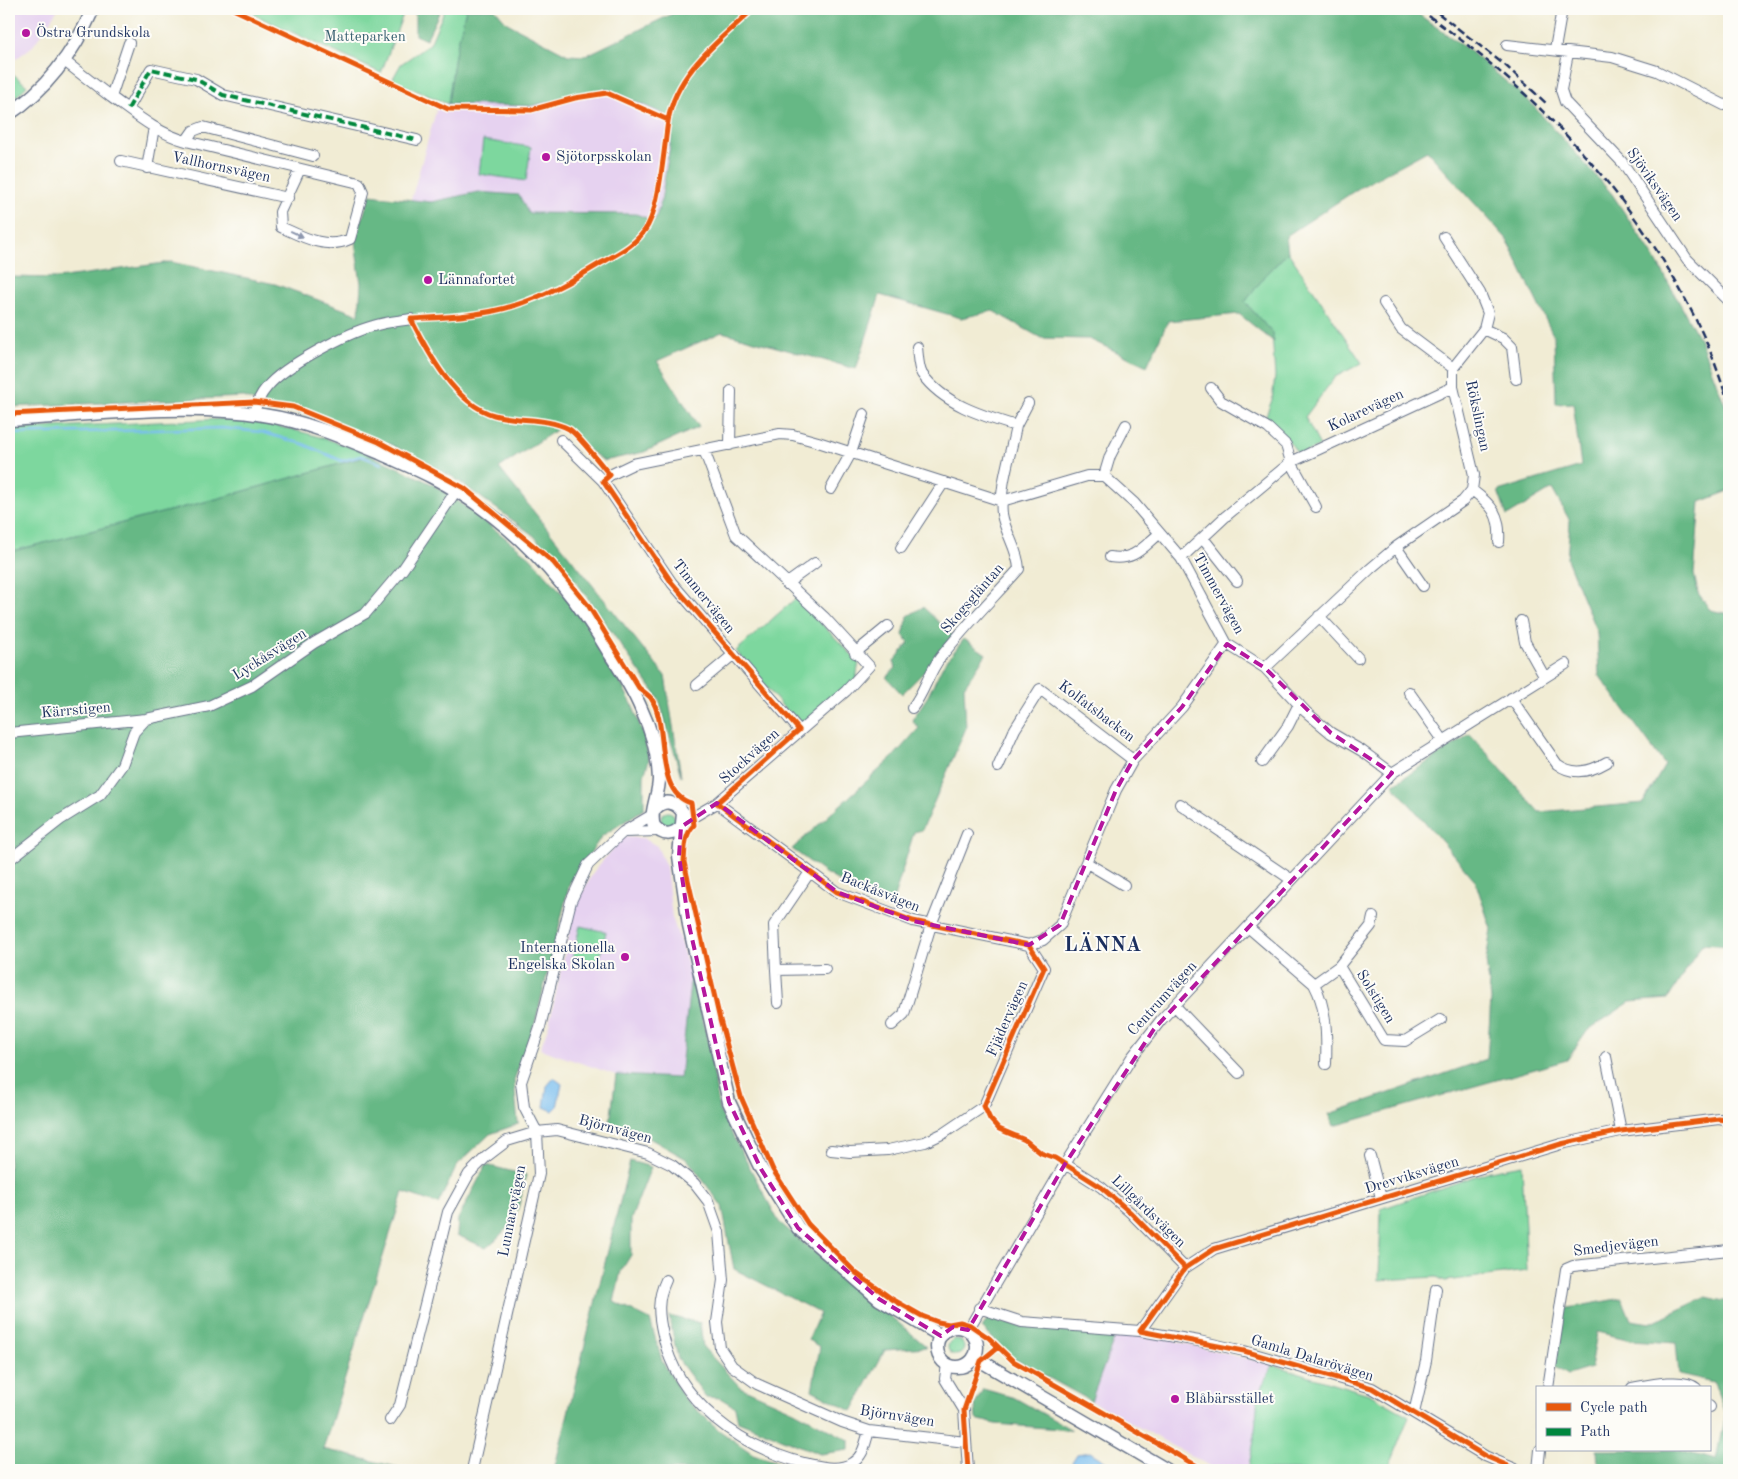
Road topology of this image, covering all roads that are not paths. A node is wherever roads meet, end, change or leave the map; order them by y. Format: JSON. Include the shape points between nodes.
{"nodes":[{"id":1,"x":93,"y":9,"type":"edge"},
{"id":2,"x":1562,"y":9,"type":"edge"},
{"id":3,"x":129,"y":42,"type":"dead end"},
{"id":4,"x":1507,"y":45,"type":"dead end"},
{"id":5,"x":1555,"y":49,"type":"junction"},
{"id":6,"x":1568,"y":53,"type":"junction"},
{"id":7,"x":63,"y":60,"type":"junction"},
{"id":8,"x":111,"y":96,"type":"junction"},
{"id":9,"x":1724,"y":106,"type":"dead end"},
{"id":10,"x":128,"y":109,"type":"junction"},
{"id":11,"x":9,"y":114,"type":"edge"},
{"id":12,"x":154,"y":127,"type":"junction"},
{"id":13,"x":416,"y":140,"type":"dead end"},
{"id":14,"x":186,"y":141,"type":"junction"},
{"id":15,"x":313,"y":156,"type":"dead end"},
{"id":16,"x":120,"y":161,"type":"dead end"},
{"id":17,"x":147,"y":168,"type":"junction"},
{"id":18,"x":300,"y":169,"type":"junction"},
{"id":19,"x":288,"y":198,"type":"junction"},
{"id":20,"x":1444,"y":237,"type":"dead end"},
{"id":21,"x":1729,"y":301,"type":"edge"},
{"id":22,"x":1384,"y":303,"type":"dead end"},
{"id":23,"x":412,"y":319,"type":"dead end"},
{"id":24,"x":1484,"y":330,"type":"junction"},
{"id":25,"x":916,"y":347,"type":"dead end"},
{"id":26,"x":1454,"y":368,"type":"junction"},
{"id":27,"x":1516,"y":379,"type":"dead end"},
{"id":28,"x":1453,"y":387,"type":"junction"},
{"id":29,"x":1211,"y":388,"type":"dead end"},
{"id":30,"x":731,"y":391,"type":"dead end"},
{"id":31,"x":1028,"y":402,"type":"dead end"},
{"id":32,"x":254,"y":414,"type":"junction"},
{"id":33,"x":864,"y":414,"type":"dead end"},
{"id":34,"x":9,"y":420,"type":"edge"},
{"id":35,"x":1126,"y":425,"type":"dead end"},
{"id":36,"x":1016,"y":426,"type":"junction"},
{"id":37,"x":561,"y":440,"type":"dead end"},
{"id":38,"x":730,"y":445,"type":"junction"},
{"id":39,"x":704,"y":450,"type":"junction"},
{"id":40,"x":851,"y":453,"type":"junction"},
{"id":41,"x":1291,"y":462,"type":"junction"},
{"id":42,"x":606,"y":475,"type":"junction"},
{"id":43,"x":1104,"y":476,"type":"junction"},
{"id":44,"x":944,"y":482,"type":"junction"},
{"id":45,"x":831,"y":489,"type":"dead end"},
{"id":46,"x":1472,"y":490,"type":"junction"},
{"id":47,"x":456,"y":491,"type":"junction"},
{"id":48,"x":1002,"y":501,"type":"junction"},
{"id":49,"x":1316,"y":507,"type":"dead end"},
{"id":50,"x":1159,"y":534,"type":"junction"},
{"id":51,"x":1203,"y":538,"type":"junction"},
{"id":52,"x":1499,"y":542,"type":"dead end"},
{"id":53,"x":1396,"y":547,"type":"junction"},
{"id":54,"x":901,"y":548,"type":"dead end"},
{"id":55,"x":1110,"y":557,"type":"dead end"},
{"id":56,"x":1181,"y":558,"type":"junction"},
{"id":57,"x":814,"y":563,"type":"dead end"},
{"id":58,"x":1237,"y":581,"type":"dead end"},
{"id":59,"x":786,"y":584,"type":"junction"},
{"id":60,"x":1423,"y":586,"type":"dead end"},
{"id":61,"x":1319,"y":616,"type":"junction"},
{"id":62,"x":1521,"y":621,"type":"dead end"},
{"id":63,"x":888,"y":626,"type":"dead end"},
{"id":64,"x":1227,"y":644,"type":"junction"},
{"id":65,"x":855,"y":653,"type":"junction"},
{"id":66,"x":734,"y":654,"type":"junction"},
{"id":67,"x":1358,"y":658,"type":"dead end"},
{"id":68,"x":1566,"y":664,"type":"dead end"},
{"id":69,"x":1264,"y":668,"type":"junction"},
{"id":70,"x":1544,"y":676,"type":"junction"},
{"id":71,"x":697,"y":685,"type":"dead end"},
{"id":72,"x":1409,"y":692,"type":"dead end"},
{"id":73,"x":1511,"y":698,"type":"junction"},
{"id":74,"x":1299,"y":704,"type":"junction"},
{"id":75,"x":912,"y":708,"type":"dead end"},
{"id":76,"x":146,"y":720,"type":"junction"},
{"id":77,"x":799,"y":730,"type":"junction"},
{"id":78,"x":9,"y":733,"type":"edge"},
{"id":79,"x":1443,"y":740,"type":"junction"},
{"id":80,"x":1133,"y":760,"type":"junction"},
{"id":81,"x":1262,"y":762,"type":"dead end"},
{"id":82,"x":1607,"y":762,"type":"dead end"},
{"id":83,"x":998,"y":767,"type":"dead end"},
{"id":84,"x":1392,"y":773,"type":"junction"},
{"id":85,"x":659,"y":780,"type":"junction"},
{"id":86,"x":718,"y":803,"type":"junction"},
{"id":87,"x":1180,"y":804,"type":"dead end"},
{"id":88,"x":675,"y":805,"type":"junction"},
{"id":89,"x":704,"y":810,"type":"junction"},
{"id":90,"x":654,"y":812,"type":"junction"},
{"id":91,"x":682,"y":825,"type":"junction"},
{"id":92,"x":623,"y":832,"type":"junction"},
{"id":93,"x":661,"y":832,"type":"junction"},
{"id":94,"x":967,"y":834,"type":"dead end"},
{"id":95,"x":9,"y":860,"type":"edge"},
{"id":96,"x":1087,"y":863,"type":"junction"},
{"id":97,"x":810,"y":872,"type":"junction"},
{"id":98,"x":681,"y":877,"type":"junction"},
{"id":99,"x":1292,"y":880,"type":"junction"},
{"id":100,"x":1124,"y":885,"type":"dead end"},
{"id":101,"x":1373,"y":917,"type":"dead end"},
{"id":102,"x":931,"y":925,"type":"junction"},
{"id":103,"x":1249,"y":928,"type":"junction"},
{"id":104,"x":1029,"y":945,"type":"junction"},
{"id":105,"x":1339,"y":966,"type":"junction"},
{"id":106,"x":825,"y":969,"type":"dead end"},
{"id":107,"x":776,"y":970,"type":"junction"},
{"id":108,"x":1314,"y":984,"type":"junction"},
{"id":109,"x":778,"y":1003,"type":"dead end"},
{"id":110,"x":1175,"y":1006,"type":"junction"},
{"id":111,"x":1441,"y":1020,"type":"dead end"},
{"id":112,"x":892,"y":1025,"type":"dead end"},
{"id":113,"x":1606,"y":1056,"type":"dead end"},
{"id":114,"x":1326,"y":1064,"type":"dead end"},
{"id":115,"x":1239,"y":1073,"type":"dead end"},
{"id":116,"x":1729,"y":1121,"type":"edge"},
{"id":117,"x":1621,"y":1131,"type":"junction"},
{"id":118,"x":537,"y":1132,"type":"junction"},
{"id":119,"x":831,"y":1150,"type":"dead end"},
{"id":120,"x":1370,"y":1156,"type":"dead end"},
{"id":121,"x":1065,"y":1164,"type":"junction"},
{"id":122,"x":1381,"y":1198,"type":"junction"},
{"id":123,"x":1729,"y":1250,"type":"edge"},
{"id":124,"x":1185,"y":1268,"type":"junction"},
{"id":125,"x":666,"y":1280,"type":"dead end"},
{"id":126,"x":1436,"y":1289,"type":"dead end"},
{"id":127,"x":979,"y":1308,"type":"junction"},
{"id":128,"x":968,"y":1330,"type":"junction"},
{"id":129,"x":1140,"y":1331,"type":"junction"},
{"id":130,"x":940,"y":1336,"type":"junction"},
{"id":131,"x":974,"y":1357,"type":"junction"},
{"id":132,"x":946,"y":1364,"type":"junction"},
{"id":133,"x":1548,"y":1386,"type":"edge"},
{"id":134,"x":1645,"y":1386,"type":"edge"},
{"id":135,"x":1695,"y":1386,"type":"edge"},
{"id":136,"x":1414,"y":1413,"type":"junction"},
{"id":137,"x":390,"y":1420,"type":"dead end"},
{"id":138,"x":869,"y":1431,"type":"junction"},
{"id":139,"x":966,"y":1442,"type":"junction"},
{"id":140,"x":1540,"y":1452,"type":"edge"},
{"id":141,"x":472,"y":1470,"type":"edge"},
{"id":142,"x":968,"y":1470,"type":"edge"},
{"id":143,"x":1167,"y":1470,"type":"edge"},
{"id":144,"x":1518,"y":1470,"type":"edge"},
{"id":145,"x":1538,"y":1470,"type":"edge"}],
"edges":[{"from":1,"to":7,"type":"street"},
{"from":2,"to":5,"type":"street"},
{"from":3,"to":8,"type":"street"},
{"from":4,"to":5,"type":"street"},
{"from":5,"to":6,"type":"street"},
{"from":6,"to":9,"type":"street","via":[[1612,57],[1657,71]]},
{"from":6,"to":21,"type":"street","name":"Sjöviksvägen","via":[[1561,90],[1565,102],[1622,162],[1687,259]]},
{"from":7,"to":8,"type":"street","name":"Vallhornsvägen"},
{"from":7,"to":11,"type":"street","via":[[31,97]]},
{"from":8,"to":10,"type":"street","name":"Vallhornsvägen"},
{"from":10,"to":12,"type":"street","name":"Vallhornsvägen"},
{"from":10,"to":13,"type":"street","via":[[151,69],[196,79],[223,94]]},
{"from":12,"to":14,"type":"street","name":"Vallhornsvägen"},
{"from":12,"to":17,"type":"street","name":"Vallhornsvägen"},
{"from":14,"to":15,"type":"street","name":"Vallhornsvägen","via":[[193,131],[203,127]]},
{"from":14,"to":18,"type":"street","name":"Vallhornsvägen"},
{"from":16,"to":17,"type":"street","name":"Vallhornsvägen"},
{"from":17,"to":19,"type":"street","name":"Vallhornsvägen"},
{"from":18,"to":19,"type":"street","name":"Vallhornsvägen"},
{"from":19,"to":18,"type":"street","name":"Vallhornsvägen","one_way":true,"via":[[280,212],[281,227],[312,241],[338,244],[350,239],[363,192],[359,183]]},
{"from":20,"to":24,"type":"street","via":[[1480,293],[1488,313]]},
{"from":22,"to":26,"type":"street","via":[[1401,329]]},
{"from":23,"to":32,"type":"street","via":[[372,326],[308,355],[277,376],[266,388]]},
{"from":24,"to":26,"type":"street","name":"Rökslingan"},
{"from":24,"to":27,"type":"street","via":[[1503,338],[1512,347]]},
{"from":25,"to":36,"type":"street","via":[[921,372],[933,386],[964,408]]},
{"from":26,"to":28,"type":"street","name":"Rökslingan"},
{"from":28,"to":41,"type":"street","name":"Kolarevägen"},
{"from":28,"to":46,"type":"street","name":"Rökslingan","via":[[1474,475]]},
{"from":29,"to":41,"type":"street","via":[[1221,401],[1268,428],[1286,445]]},
{"from":30,"to":38,"type":"street"},
{"from":31,"to":36,"type":"street"},
{"from":32,"to":34,"type":"street","via":[[168,412]]},
{"from":32,"to":47,"type":"street","via":[[296,422],[340,436]]},
{"from":33,"to":40,"type":"street"},
{"from":35,"to":43,"type":"street"},
{"from":36,"to":48,"type":"street"},
{"from":37,"to":42,"type":"street","name":"Timmervägen"},
{"from":38,"to":39,"type":"street"},
{"from":38,"to":40,"type":"street","via":[[768,436],[793,435]]},
{"from":39,"to":42,"type":"street","via":[[633,464]]},
{"from":39,"to":59,"type":"street","name":"Stockvägen","via":[[736,535]]},
{"from":40,"to":44,"type":"street"},
{"from":40,"to":45,"type":"street"},
{"from":41,"to":49,"type":"street"},
{"from":41,"to":51,"type":"street","name":"Kolarevägen"},
{"from":42,"to":66,"type":"street","name":"Timmervägen","via":[[672,582]]},
{"from":43,"to":48,"type":"street","via":[[1087,476]]},
{"from":43,"to":50,"type":"street","name":"Timmervägen","via":[[1134,503]]},
{"from":44,"to":48,"type":"street"},
{"from":44,"to":54,"type":"street"},
{"from":46,"to":52,"type":"street","via":[[1491,504],[1500,528]]},
{"from":46,"to":53,"type":"street","via":[[1463,501]]},
{"from":47,"to":76,"type":"street","name":"Lyckåsvägen","via":[[403,569],[366,613],[314,643],[252,686],[209,706]]},
{"from":47,"to":85,"type":"street","via":[[513,532],[571,593],[643,712],[656,751]]},
{"from":48,"to":75,"type":"street","name":"Skogsgläntan","via":[[1002,516],[1018,557],[1019,569],[941,658]]},
{"from":50,"to":55,"type":"street","via":[[1132,556],[1122,559]]},
{"from":50,"to":56,"type":"street","name":"Timmervägen"},
{"from":51,"to":56,"type":"street","name":"Kolarevägen"},
{"from":51,"to":58,"type":"street"},
{"from":53,"to":60,"type":"street"},
{"from":53,"to":61,"type":"street"},
{"from":56,"to":64,"type":"street","name":"Timmervägen"},
{"from":57,"to":59,"type":"street"},
{"from":59,"to":65,"type":"street","name":"Stockvägen","via":[[825,618]]},
{"from":61,"to":67,"type":"street"},
{"from":61,"to":69,"type":"street"},
{"from":62,"to":70,"type":"street","via":[[1525,642]]},
{"from":63,"to":65,"type":"street"},
{"from":64,"to":69,"type":"street","name":"Timmervägen"},
{"from":64,"to":80,"type":"street","via":[[1182,707]]},
{"from":65,"to":77,"type":"street","name":"Stockvägen","via":[[869,666],[846,691]]},
{"from":66,"to":71,"type":"street","name":"Timmervägen"},
{"from":66,"to":77,"type":"street","name":"Timmervägen"},
{"from":68,"to":70,"type":"street","name":"Centrumvägen"},
{"from":69,"to":74,"type":"street","name":"Timmervägen"},
{"from":70,"to":73,"type":"street","name":"Centrumvägen"},
{"from":72,"to":79,"type":"street"},
{"from":73,"to":79,"type":"street","name":"Centrumvägen"},
{"from":73,"to":82,"type":"street","via":[[1561,768],[1591,771]]},
{"from":74,"to":81,"type":"street","via":[[1288,726]]},
{"from":74,"to":84,"type":"street","name":"Timmervägen","via":[[1331,733]]},
{"from":76,"to":78,"type":"street","name":"Kärrstigen"},
{"from":76,"to":95,"type":"street","via":[[134,732],[122,766],[100,795],[60,820]]},
{"from":77,"to":86,"type":"street","name":"Stockvägen"},
{"from":79,"to":84,"type":"street","name":"Centrumvägen"},
{"from":80,"to":83,"type":"street","name":"Kolfatsbacken","via":[[1040,689],[1015,730]]},
{"from":80,"to":96,"type":"street","via":[[1116,790]]},
{"from":84,"to":99,"type":"street","name":"Centrumvägen"},
{"from":85,"to":88,"type":"street"},
{"from":85,"to":90,"type":"street"},
{"from":86,"to":89,"type":"street","name":"Stockvägen"},
{"from":86,"to":97,"type":"street","name":"Backåsvägen"},
{"from":87,"to":99,"type":"street"},
{"from":88,"to":89,"type":"street"},
{"from":88,"to":90,"type":"street","via":[[664,803]]},
{"from":88,"to":91,"type":"street"},
{"from":89,"to":91,"type":"street","name":"Stockvägen"},
{"from":90,"to":92,"type":"street","name":"Lunnarevägen"},
{"from":90,"to":93,"type":"street","via":[[652,821]]},
{"from":91,"to":93,"type":"street","via":[[676,832]]},
{"from":91,"to":98,"type":"street"},
{"from":92,"to":93,"type":"street"},
{"from":92,"to":118,"type":"street","name":"Lunnarevägen","via":[[588,865],[571,901],[540,1026],[521,1082],[524,1106]]},
{"from":93,"to":98,"type":"street"},
{"from":94,"to":102,"type":"street","name":"Backåsvägen"},
{"from":96,"to":100,"type":"street"},
{"from":96,"to":104,"type":"street","via":[[1060,925],[1043,940]]},
{"from":97,"to":102,"type":"street","name":"Backåsvägen","via":[[837,892]]},
{"from":97,"to":107,"type":"street","via":[[774,925]]},
{"from":98,"to":130,"type":"street","via":[[729,1102],[761,1169],[798,1228],[879,1299]]},
{"from":99,"to":103,"type":"street","name":"Centrumvägen"},
{"from":101,"to":105,"type":"street","name":"Solstigen","via":[[1371,926]]},
{"from":102,"to":104,"type":"street","name":"Backåsvägen"},
{"from":102,"to":112,"type":"street","via":[[904,1014]]},
{"from":103,"to":108,"type":"street"},
{"from":103,"to":110,"type":"street","name":"Centrumvägen"},
{"from":104,"to":119,"type":"street","name":"Fjädervägen","via":[[1044,968],[984,1106],[925,1142],[888,1150]]},
{"from":105,"to":108,"type":"street","name":"Solstigen"},
{"from":105,"to":111,"type":"street","name":"Solstigen","via":[[1384,1040],[1405,1041]]},
{"from":106,"to":107,"type":"street"},
{"from":107,"to":109,"type":"street"},
{"from":108,"to":114,"type":"street","via":[[1322,999]]},
{"from":110,"to":115,"type":"street"},
{"from":110,"to":121,"type":"street","name":"Centrumvägen","via":[[1132,1057]]},
{"from":113,"to":117,"type":"street"},
{"from":116,"to":117,"type":"street","name":"Drevviksvägen","via":[[1719,1119]]},
{"from":117,"to":122,"type":"street","name":"Drevviksvägen","via":[[1561,1144]]},
{"from":118,"to":137,"type":"street","name":"Björnvägen","via":[[507,1141],[486,1157],[469,1174],[448,1212],[400,1405]]},
{"from":118,"to":138,"type":"street","name":"Björnvägen","via":[[557,1130],[648,1152],[672,1165],[694,1183],[708,1201],[719,1232],[723,1280],[717,1322],[720,1348],[732,1366],[757,1384]]},
{"from":118,"to":141,"type":"street","name":"Lunnarevägen","via":[[538,1174]]},
{"from":120,"to":122,"type":"street"},
{"from":121,"to":124,"type":"street","name":"Lillgårdsvägen","via":[[1101,1187],[1131,1213]]},
{"from":121,"to":127,"type":"street","name":"Centrumvägen"},
{"from":122,"to":124,"type":"street","name":"Drevviksvägen","via":[[1214,1249]]},
{"from":123,"to":133,"type":"street","name":"Smedjevägen","via":[[1566,1269]]},
{"from":124,"to":129,"type":"street","name":"Drevviksvägen"},
{"from":125,"to":138,"type":"street","via":[[659,1294],[659,1316],[666,1349],[693,1400],[724,1426],[755,1446],[781,1457],[837,1468],[851,1464],[862,1454]]},
{"from":126,"to":136,"type":"street","via":[[1426,1361]]},
{"from":127,"to":128,"type":"street","name":"Centrumvägen"},
{"from":127,"to":129,"type":"street","name":"Gamla Dalarövägen","via":[[1022,1322]]},
{"from":128,"to":130,"type":"street","via":[[953,1328]]},
{"from":128,"to":131,"type":"street","via":[[976,1342]]},
{"from":129,"to":136,"type":"street","name":"Gamla Dalarövägen","via":[[1244,1351],[1372,1388]]},
{"from":130,"to":132,"type":"street","via":[[938,1354]]},
{"from":131,"to":132,"type":"street","via":[[965,1366]]},
{"from":131,"to":143,"type":"street"},
{"from":132,"to":139,"type":"street","via":[[945,1378],[964,1410]]},
{"from":134,"to":135,"type":"street","via":[[1672,1382]]},
{"from":136,"to":144,"type":"street","name":"Gamla Dalarövägen","via":[[1485,1456]]},
{"from":138,"to":139,"type":"street","name":"Björnvägen"},
{"from":139,"to":142,"type":"street"},
{"from":140,"to":145,"type":"street"}]}
